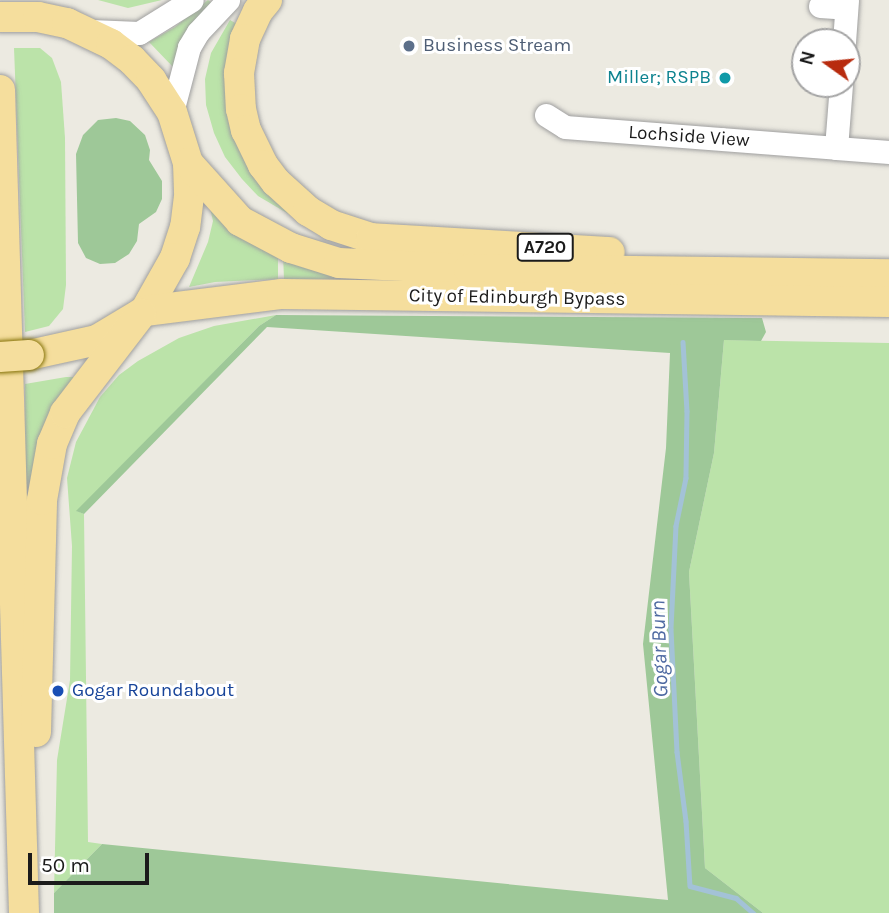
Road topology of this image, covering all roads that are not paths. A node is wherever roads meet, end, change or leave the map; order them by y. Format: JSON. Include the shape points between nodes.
{"nodes":[{"id":1,"x":192,"y":0,"type":"edge"},
{"id":2,"x":228,"y":0,"type":"edge"},
{"id":3,"x":267,"y":0,"type":"edge"},
{"id":4,"x":846,"y":4,"type":"edge"},
{"id":5,"x":820,"y":6,"type":"dead end"},
{"id":6,"x":8,"y":17,"type":"edge"},
{"id":7,"x":70,"y":18,"type":"edge"},
{"id":8,"x":845,"y":28,"type":"edge"},
{"id":9,"x":0,"y":90,"type":"edge"},
{"id":10,"x":840,"y":98,"type":"edge"},
{"id":11,"x":172,"y":112,"type":"junction"},
{"id":12,"x":547,"y":115,"type":"dead end"},
{"id":13,"x":836,"y":148,"type":"junction"},
{"id":14,"x":889,"y":152,"type":"edge"},
{"id":15,"x":188,"y":163,"type":"junction"},
{"id":16,"x":760,"y":270,"type":"junction"},
{"id":17,"x":889,"y":274,"type":"edge"},
{"id":18,"x":889,"y":302,"type":"edge"},
{"id":19,"x":143,"y":312,"type":"junction"},
{"id":20,"x":15,"y":356,"type":"edge"},
{"id":21,"x":23,"y":913,"type":"edge"},
{"id":22,"x":35,"y":913,"type":"edge"}],
"edges":[{"from":1,"to":7,"type":"street","via":[[139,33]]},
{"from":2,"to":11,"type":"street","via":[[189,47]]},
{"from":3,"to":16,"type":"main road","number":"A720","via":[[245,39],[239,73],[246,130],[276,182],[331,225],[371,238],[581,249]]},
{"from":4,"to":5,"type":"street"},
{"from":4,"to":8,"type":"street"},
{"from":6,"to":7,"type":"main road"},
{"from":7,"to":11,"type":"main road","via":[[132,60]]},
{"from":9,"to":21,"type":"main road"},
{"from":10,"to":13,"type":"street"},
{"from":11,"to":15,"type":"main road"},
{"from":12,"to":13,"type":"street","name":"Lochside View","via":[[565,127]]},
{"from":13,"to":14,"type":"street","name":"Lochside View"},
{"from":15,"to":16,"type":"main road","name":"City of Edinburgh Bypass","number":"A720","via":[[240,221],[291,248],[339,263],[469,269]]},
{"from":15,"to":19,"type":"main road","via":[[185,227],[175,258]]},
{"from":16,"to":17,"type":"main road","name":"City of Edinburgh Bypass","number":"A720"},
{"from":18,"to":19,"type":"main road","name":"City of Edinburgh Bypass","via":[[282,294]]},
{"from":19,"to":20,"type":"main road","via":[[97,340]]},
{"from":19,"to":22,"type":"main road","via":[[65,413],[44,473]]}]}
